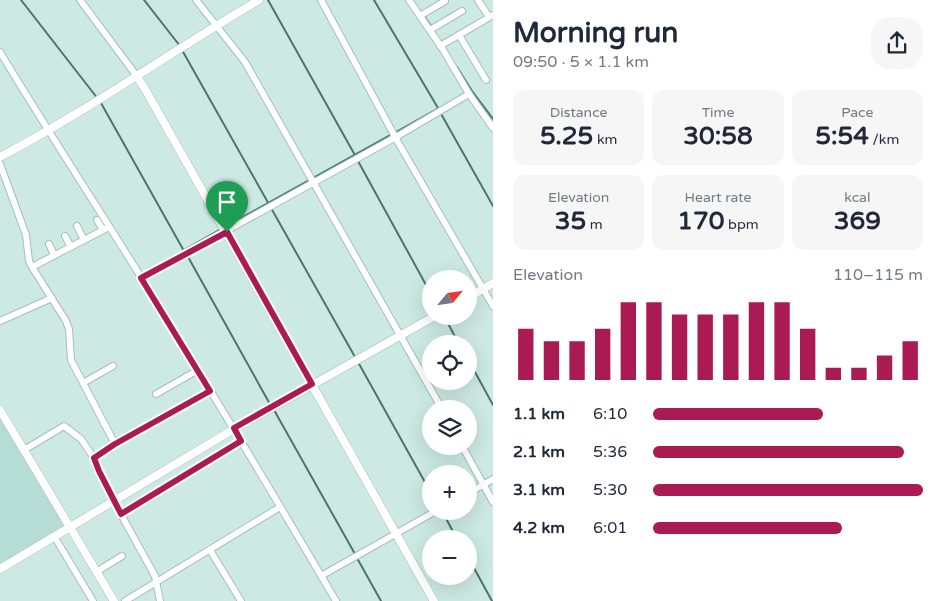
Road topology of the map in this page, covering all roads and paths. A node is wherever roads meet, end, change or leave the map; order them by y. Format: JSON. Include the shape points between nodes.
{"nodes":[{"id":1,"x":80,"y":0,"type":"edge"},
{"id":2,"x":196,"y":0,"type":"edge"},
{"id":3,"x":259,"y":0,"type":"edge"},
{"id":4,"x":321,"y":0,"type":"edge"},
{"id":5,"x":409,"y":0,"type":"edge"},
{"id":6,"x":478,"y":0,"type":"edge"},
{"id":7,"x":445,"y":1,"type":"edge"},
{"id":8,"x":462,"y":11,"type":"dead end"},
{"id":9,"x":420,"y":16,"type":"junction"},
{"id":10,"x":491,"y":16,"type":"edge"},
{"id":11,"x":216,"y":26,"type":"junction"},
{"id":12,"x":430,"y":30,"type":"junction"},
{"id":13,"x":459,"y":35,"type":"junction"},
{"id":14,"x":440,"y":46,"type":"junction"},
{"id":15,"x":0,"y":52,"type":"edge"},
{"id":16,"x":136,"y":75,"type":"junction"},
{"id":17,"x":486,"y":80,"type":"dead end"},
{"id":18,"x":469,"y":94,"type":"junction"},
{"id":19,"x":493,"y":128,"type":"edge"},
{"id":20,"x":48,"y":132,"type":"junction"},
{"id":21,"x":396,"y":137,"type":"junction"},
{"id":22,"x":0,"y":157,"type":"edge"},
{"id":23,"x":0,"y":164,"type":"edge"},
{"id":24,"x":314,"y":182,"type":"junction"},
{"id":25,"x":98,"y":220,"type":"dead end"},
{"id":26,"x":77,"y":226,"type":"dead end"},
{"id":27,"x":106,"y":228,"type":"junction"},
{"id":28,"x":227,"y":232,"type":"junction"},
{"id":29,"x":65,"y":236,"type":"dead end"},
{"id":30,"x":84,"y":240,"type":"junction"},
{"id":31,"x":49,"y":244,"type":"dead end"},
{"id":32,"x":71,"y":247,"type":"junction"},
{"id":33,"x":54,"y":255,"type":"junction"},
{"id":34,"x":32,"y":267,"type":"junction"},
{"id":35,"x":141,"y":278,"type":"junction"},
{"id":36,"x":493,"y":283,"type":"edge"},
{"id":37,"x":483,"y":289,"type":"junction"},
{"id":38,"x":478,"y":292,"type":"edge"},
{"id":39,"x":52,"y":298,"type":"junction"},
{"id":40,"x":493,"y":306,"type":"edge"},
{"id":41,"x":0,"y":321,"type":"edge"},
{"id":42,"x":422,"y":323,"type":"edge"},
{"id":43,"x":401,"y":335,"type":"junction"},
{"id":44,"x":113,"y":366,"type":"dead end"},
{"id":45,"x":198,"y":370,"type":"junction"},
{"id":46,"x":83,"y":382,"type":"junction"},
{"id":47,"x":312,"y":384,"type":"junction"},
{"id":48,"x":210,"y":391,"type":"junction"},
{"id":49,"x":156,"y":394,"type":"dead end"},
{"id":50,"x":437,"y":400,"type":"edge"},
{"id":51,"x":0,"y":410,"type":"edge"},
{"id":52,"x":234,"y":428,"type":"junction"},
{"id":53,"x":241,"y":441,"type":"junction"},
{"id":54,"x":115,"y":444,"type":"junction"},
{"id":55,"x":24,"y":450,"type":"junction"},
{"id":56,"x":467,"y":455,"type":"edge"},
{"id":57,"x":94,"y":458,"type":"junction"},
{"id":58,"x":493,"y":479,"type":"edge"},
{"id":59,"x":484,"y":484,"type":"junction"},
{"id":60,"x":477,"y":488,"type":"edge"},
{"id":61,"x":113,"y":500,"type":"junction"},
{"id":62,"x":493,"y":502,"type":"edge"},
{"id":63,"x":280,"y":507,"type":"junction"},
{"id":64,"x":121,"y":514,"type":"junction"},
{"id":65,"x":422,"y":519,"type":"edge"},
{"id":66,"x":69,"y":527,"type":"junction"},
{"id":67,"x":396,"y":534,"type":"junction"},
{"id":68,"x":57,"y":541,"type":"dead end"},
{"id":69,"x":210,"y":550,"type":"junction"},
{"id":70,"x":122,"y":556,"type":"dead end"},
{"id":71,"x":0,"y":569,"type":"edge"},
{"id":72,"x":96,"y":572,"type":"junction"},
{"id":73,"x":321,"y":576,"type":"junction"},
{"id":74,"x":157,"y":581,"type":"junction"},
{"id":75,"x":93,"y":601,"type":"edge"},
{"id":76,"x":114,"y":601,"type":"edge"},
{"id":77,"x":125,"y":601,"type":"edge"},
{"id":78,"x":160,"y":601,"type":"edge"},
{"id":79,"x":241,"y":601,"type":"edge"},
{"id":80,"x":336,"y":601,"type":"edge"},
{"id":81,"x":434,"y":601,"type":"edge"}],
"edges":[{"from":1,"to":16,"type":"street"},
{"from":2,"to":11,"type":"street"},
{"from":3,"to":11,"type":"street"},
{"from":4,"to":21,"type":"street"},
{"from":5,"to":9,"type":"street"},
{"from":6,"to":10,"type":"street"},
{"from":7,"to":9,"type":"street"},
{"from":8,"to":12,"type":"street"},
{"from":9,"to":12,"type":"street"},
{"from":10,"to":13,"type":"street"},
{"from":11,"to":16,"type":"street"},
{"from":11,"to":24,"type":"street","via":[[245,62]]},
{"from":12,"to":14,"type":"street"},
{"from":13,"to":14,"type":"street"},
{"from":13,"to":17,"type":"street"},
{"from":14,"to":18,"type":"street"},
{"from":15,"to":20,"type":"street"},
{"from":16,"to":20,"type":"street"},
{"from":16,"to":28,"type":"street"},
{"from":18,"to":19,"type":"street"},
{"from":18,"to":21,"type":"street"},
{"from":20,"to":22,"type":"street"},
{"from":20,"to":27,"type":"street"},
{"from":21,"to":24,"type":"street"},
{"from":21,"to":37,"type":"street"},
{"from":23,"to":34,"type":"street","via":[[26,235]]},
{"from":24,"to":28,"type":"street"},
{"from":24,"to":43,"type":"street"},
{"from":25,"to":27,"type":"street"},
{"from":26,"to":30,"type":"street"},
{"from":27,"to":30,"type":"street"},
{"from":27,"to":35,"type":"street"},
{"from":28,"to":35,"type":"street"},
{"from":28,"to":47,"type":"street"},
{"from":29,"to":32,"type":"street"},
{"from":30,"to":32,"type":"street"},
{"from":31,"to":33,"type":"street"},
{"from":32,"to":33,"type":"street"},
{"from":33,"to":34,"type":"street"},
{"from":34,"to":39,"type":"street"},
{"from":35,"to":45,"type":"street"},
{"from":36,"to":37,"type":"street"},
{"from":37,"to":38,"type":"street"},
{"from":37,"to":40,"type":"street"},
{"from":39,"to":41,"type":"street"},
{"from":39,"to":46,"type":"street","via":[[69,329],[71,360]]},
{"from":42,"to":43,"type":"street"},
{"from":43,"to":47,"type":"street"},
{"from":43,"to":50,"type":"street"},
{"from":44,"to":46,"type":"street"},
{"from":45,"to":48,"type":"street"},
{"from":45,"to":49,"type":"street"},
{"from":46,"to":54,"type":"street"},
{"from":47,"to":52,"type":"street"},
{"from":47,"to":67,"type":"street"},
{"from":48,"to":52,"type":"street"},
{"from":48,"to":54,"type":"street"},
{"from":51,"to":55,"type":"street"},
{"from":52,"to":53,"type":"street"},
{"from":52,"to":61,"type":"street"},
{"from":53,"to":63,"type":"street"},
{"from":53,"to":64,"type":"street"},
{"from":54,"to":57,"type":"street"},
{"from":55,"to":57,"type":"street","via":[[64,426],[81,439]]},
{"from":55,"to":66,"type":"street"},
{"from":56,"to":59,"type":"street"},
{"from":57,"to":61,"type":"street"},
{"from":58,"to":59,"type":"street"},
{"from":59,"to":60,"type":"street"},
{"from":59,"to":62,"type":"street"},
{"from":61,"to":64,"type":"street"},
{"from":61,"to":66,"type":"street"},
{"from":63,"to":69,"type":"street"},
{"from":63,"to":73,"type":"street"},
{"from":64,"to":74,"type":"street"},
{"from":65,"to":67,"type":"street"},
{"from":66,"to":71,"type":"street"},
{"from":66,"to":72,"type":"street"},
{"from":67,"to":73,"type":"street"},
{"from":67,"to":81,"type":"street"},
{"from":68,"to":75,"type":"street"},
{"from":69,"to":74,"type":"street"},
{"from":69,"to":79,"type":"street"},
{"from":70,"to":72,"type":"street"},
{"from":72,"to":76,"type":"street"},
{"from":73,"to":80,"type":"street"},
{"from":74,"to":77,"type":"street"},
{"from":74,"to":78,"type":"street"}]}
